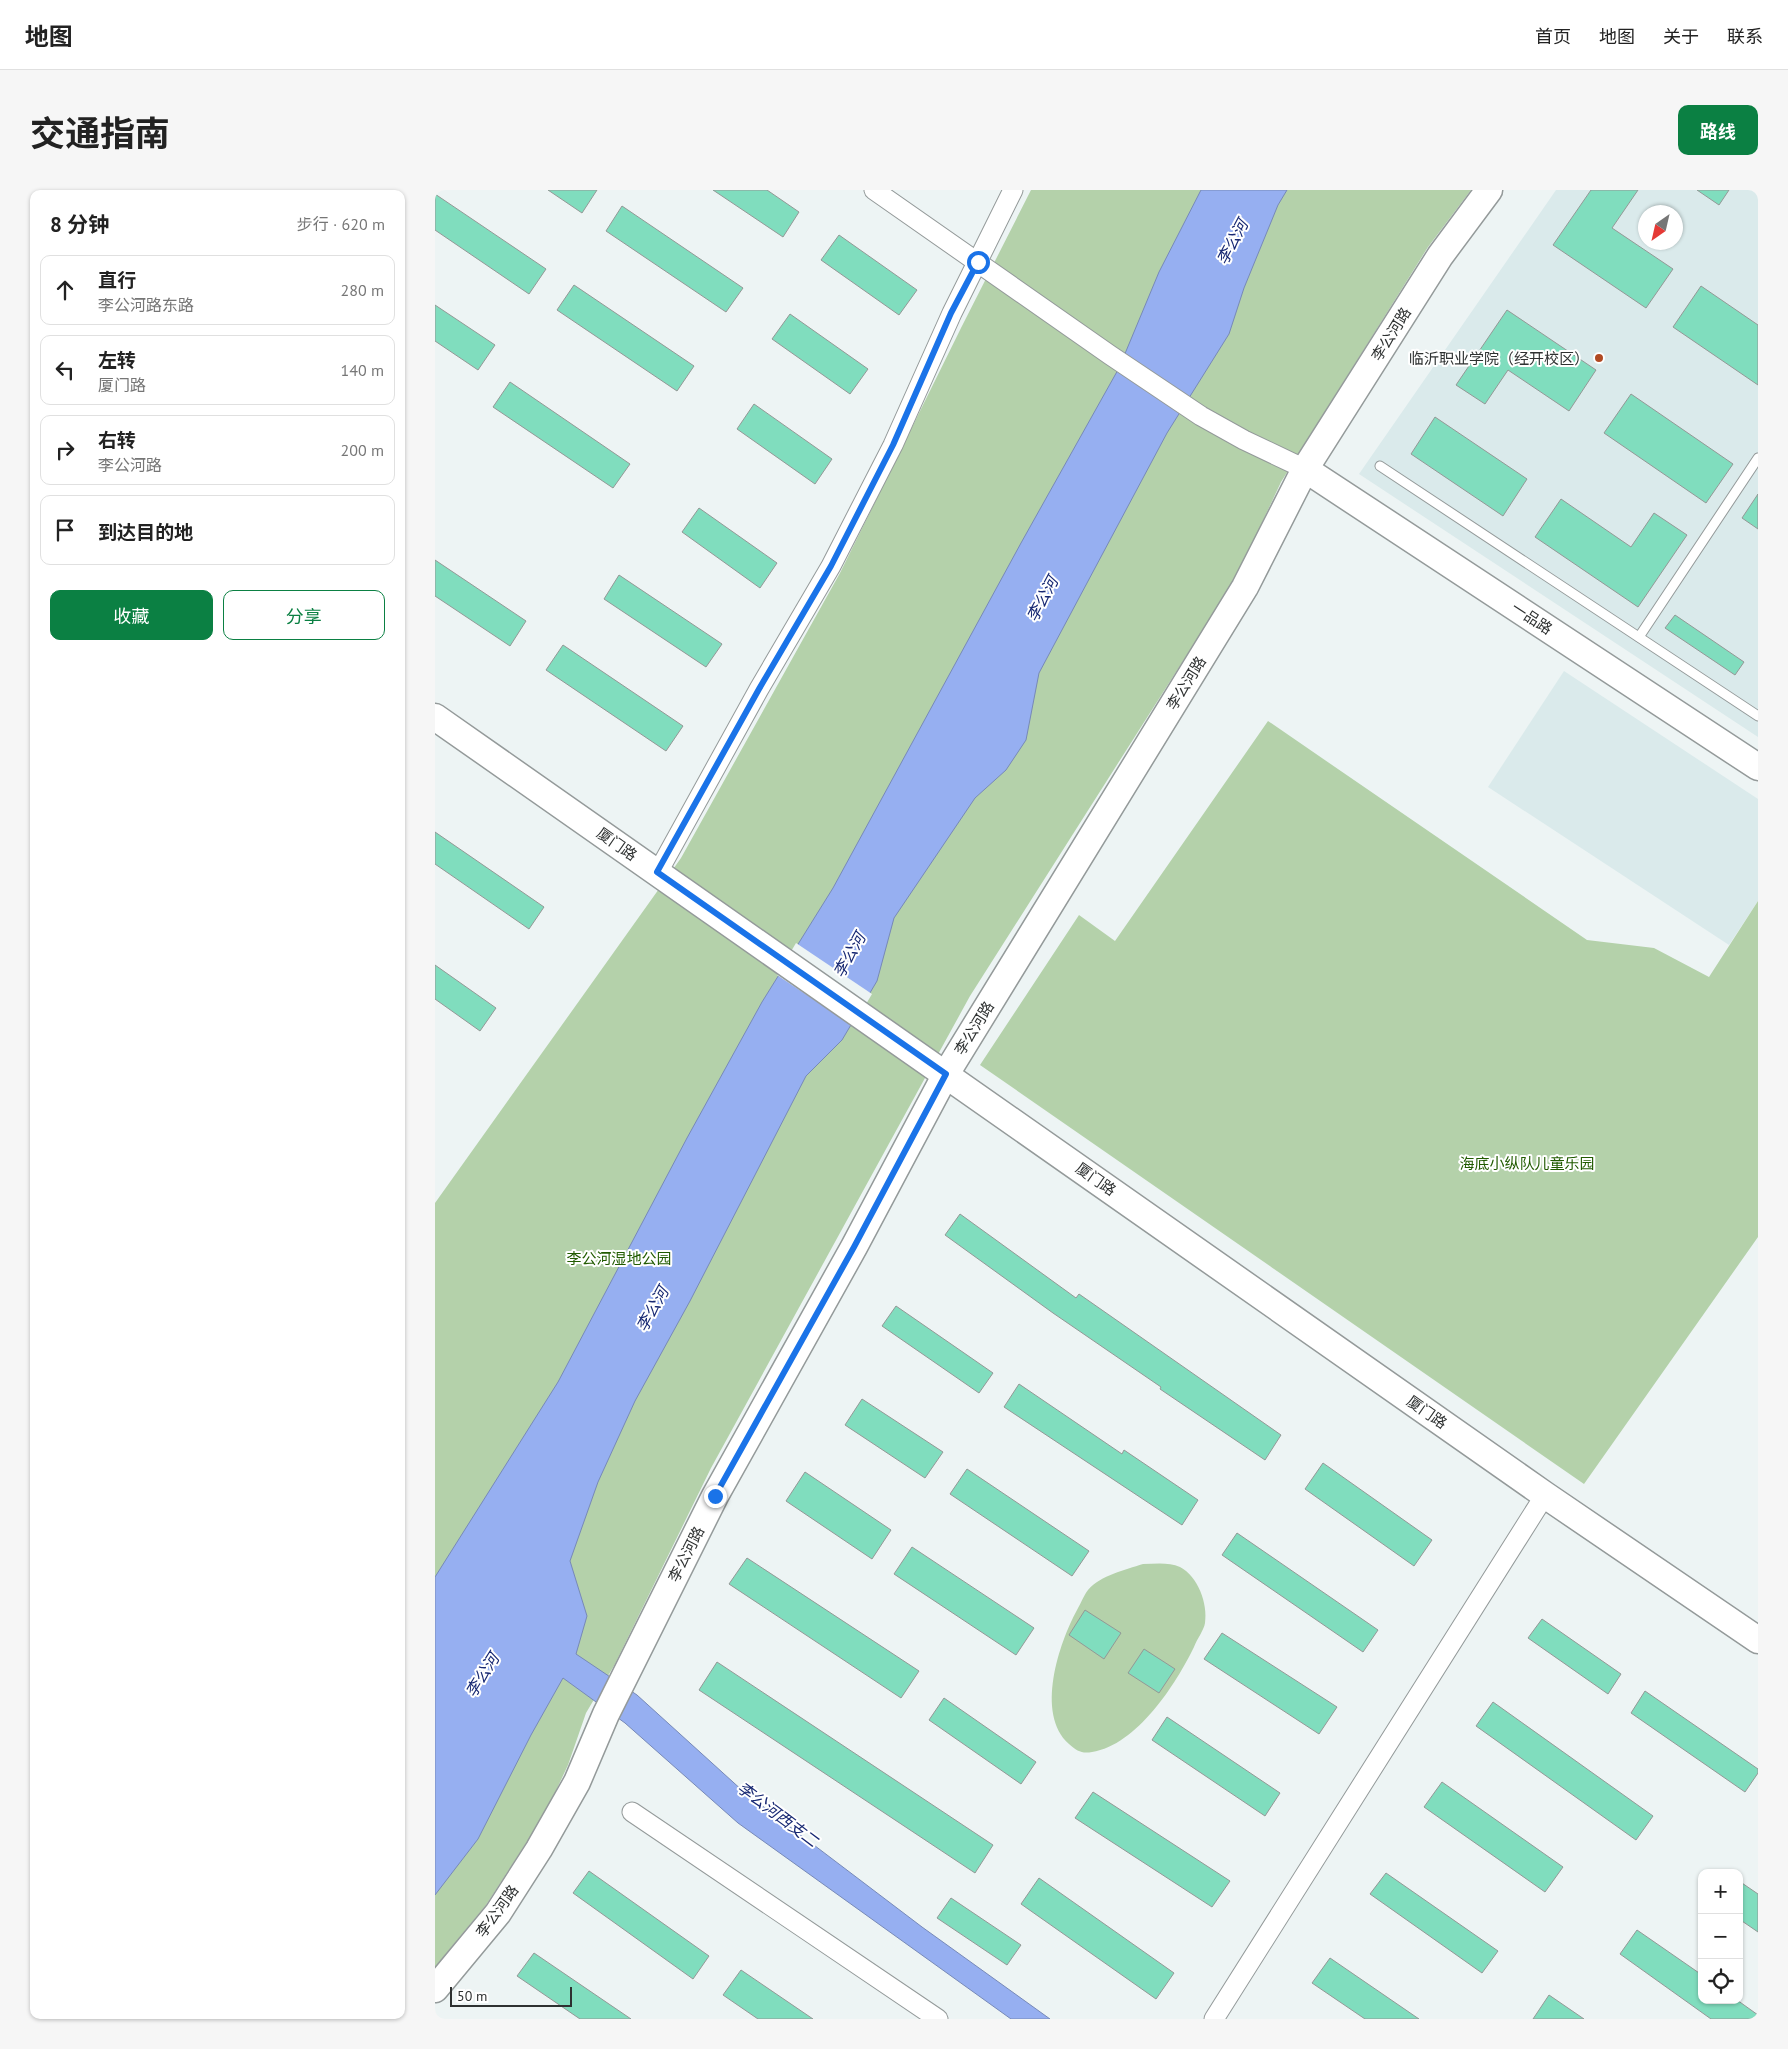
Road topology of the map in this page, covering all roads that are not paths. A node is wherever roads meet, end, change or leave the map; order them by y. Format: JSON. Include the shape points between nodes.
{"nodes":[{"id":1,"x":873,"y":190,"type":"edge"},
{"id":2,"x":1013,"y":190,"type":"edge"},
{"id":3,"x":1489,"y":190,"type":"edge"},
{"id":4,"x":978,"y":262,"type":"junction"},
{"id":5,"x":1757,"y":462,"type":"edge"},
{"id":6,"x":1380,"y":466,"type":"dead end"},
{"id":7,"x":1305,"y":469,"type":"junction"},
{"id":8,"x":1639,"y":637,"type":"junction"},
{"id":9,"x":1758,"y":716,"type":"edge"},
{"id":10,"x":435,"y":717,"type":"edge"},
{"id":11,"x":1758,"y":768,"type":"edge"},
{"id":12,"x":657,"y":872,"type":"junction"},
{"id":13,"x":946,"y":1074,"type":"junction"},
{"id":14,"x":1545,"y":1495,"type":"junction"},
{"id":15,"x":1758,"y":1640,"type":"edge"},
{"id":16,"x":632,"y":1812,"type":"dead end"},
{"id":17,"x":435,"y":1988,"type":"edge"},
{"id":18,"x":938,"y":2019,"type":"edge"},
{"id":19,"x":1214,"y":2019,"type":"edge"}],
"edges":[{"from":1,"to":4,"type":"street"},
{"from":2,"to":4,"type":"street"},
{"from":3,"to":7,"type":"street","name":"李公河路","via":[[1440,256]]},
{"from":4,"to":7,"type":"street","via":[[1201,416]]},
{"from":4,"to":12,"type":"street","via":[[951,313],[893,445],[831,566]]},
{"from":5,"to":8,"type":"lane"},
{"from":6,"to":8,"type":"lane"},
{"from":7,"to":11,"type":"street","name":"一品路"},
{"from":7,"to":13,"type":"street","name":"李公河路","via":[[1245,587]]},
{"from":8,"to":9,"type":"lane"},
{"from":10,"to":12,"type":"street","name":"厦门路"},
{"from":12,"to":13,"type":"street","name":"厦门路"},
{"from":13,"to":14,"type":"street","name":"厦门路"},
{"from":13,"to":17,"type":"street","name":"李公河路","via":[[715,1496],[606,1714],[577,1782],[498,1913]]},
{"from":14,"to":15,"type":"street","name":"厦门路"},
{"from":14,"to":19,"type":"street"},
{"from":16,"to":18,"type":"street"}]}
